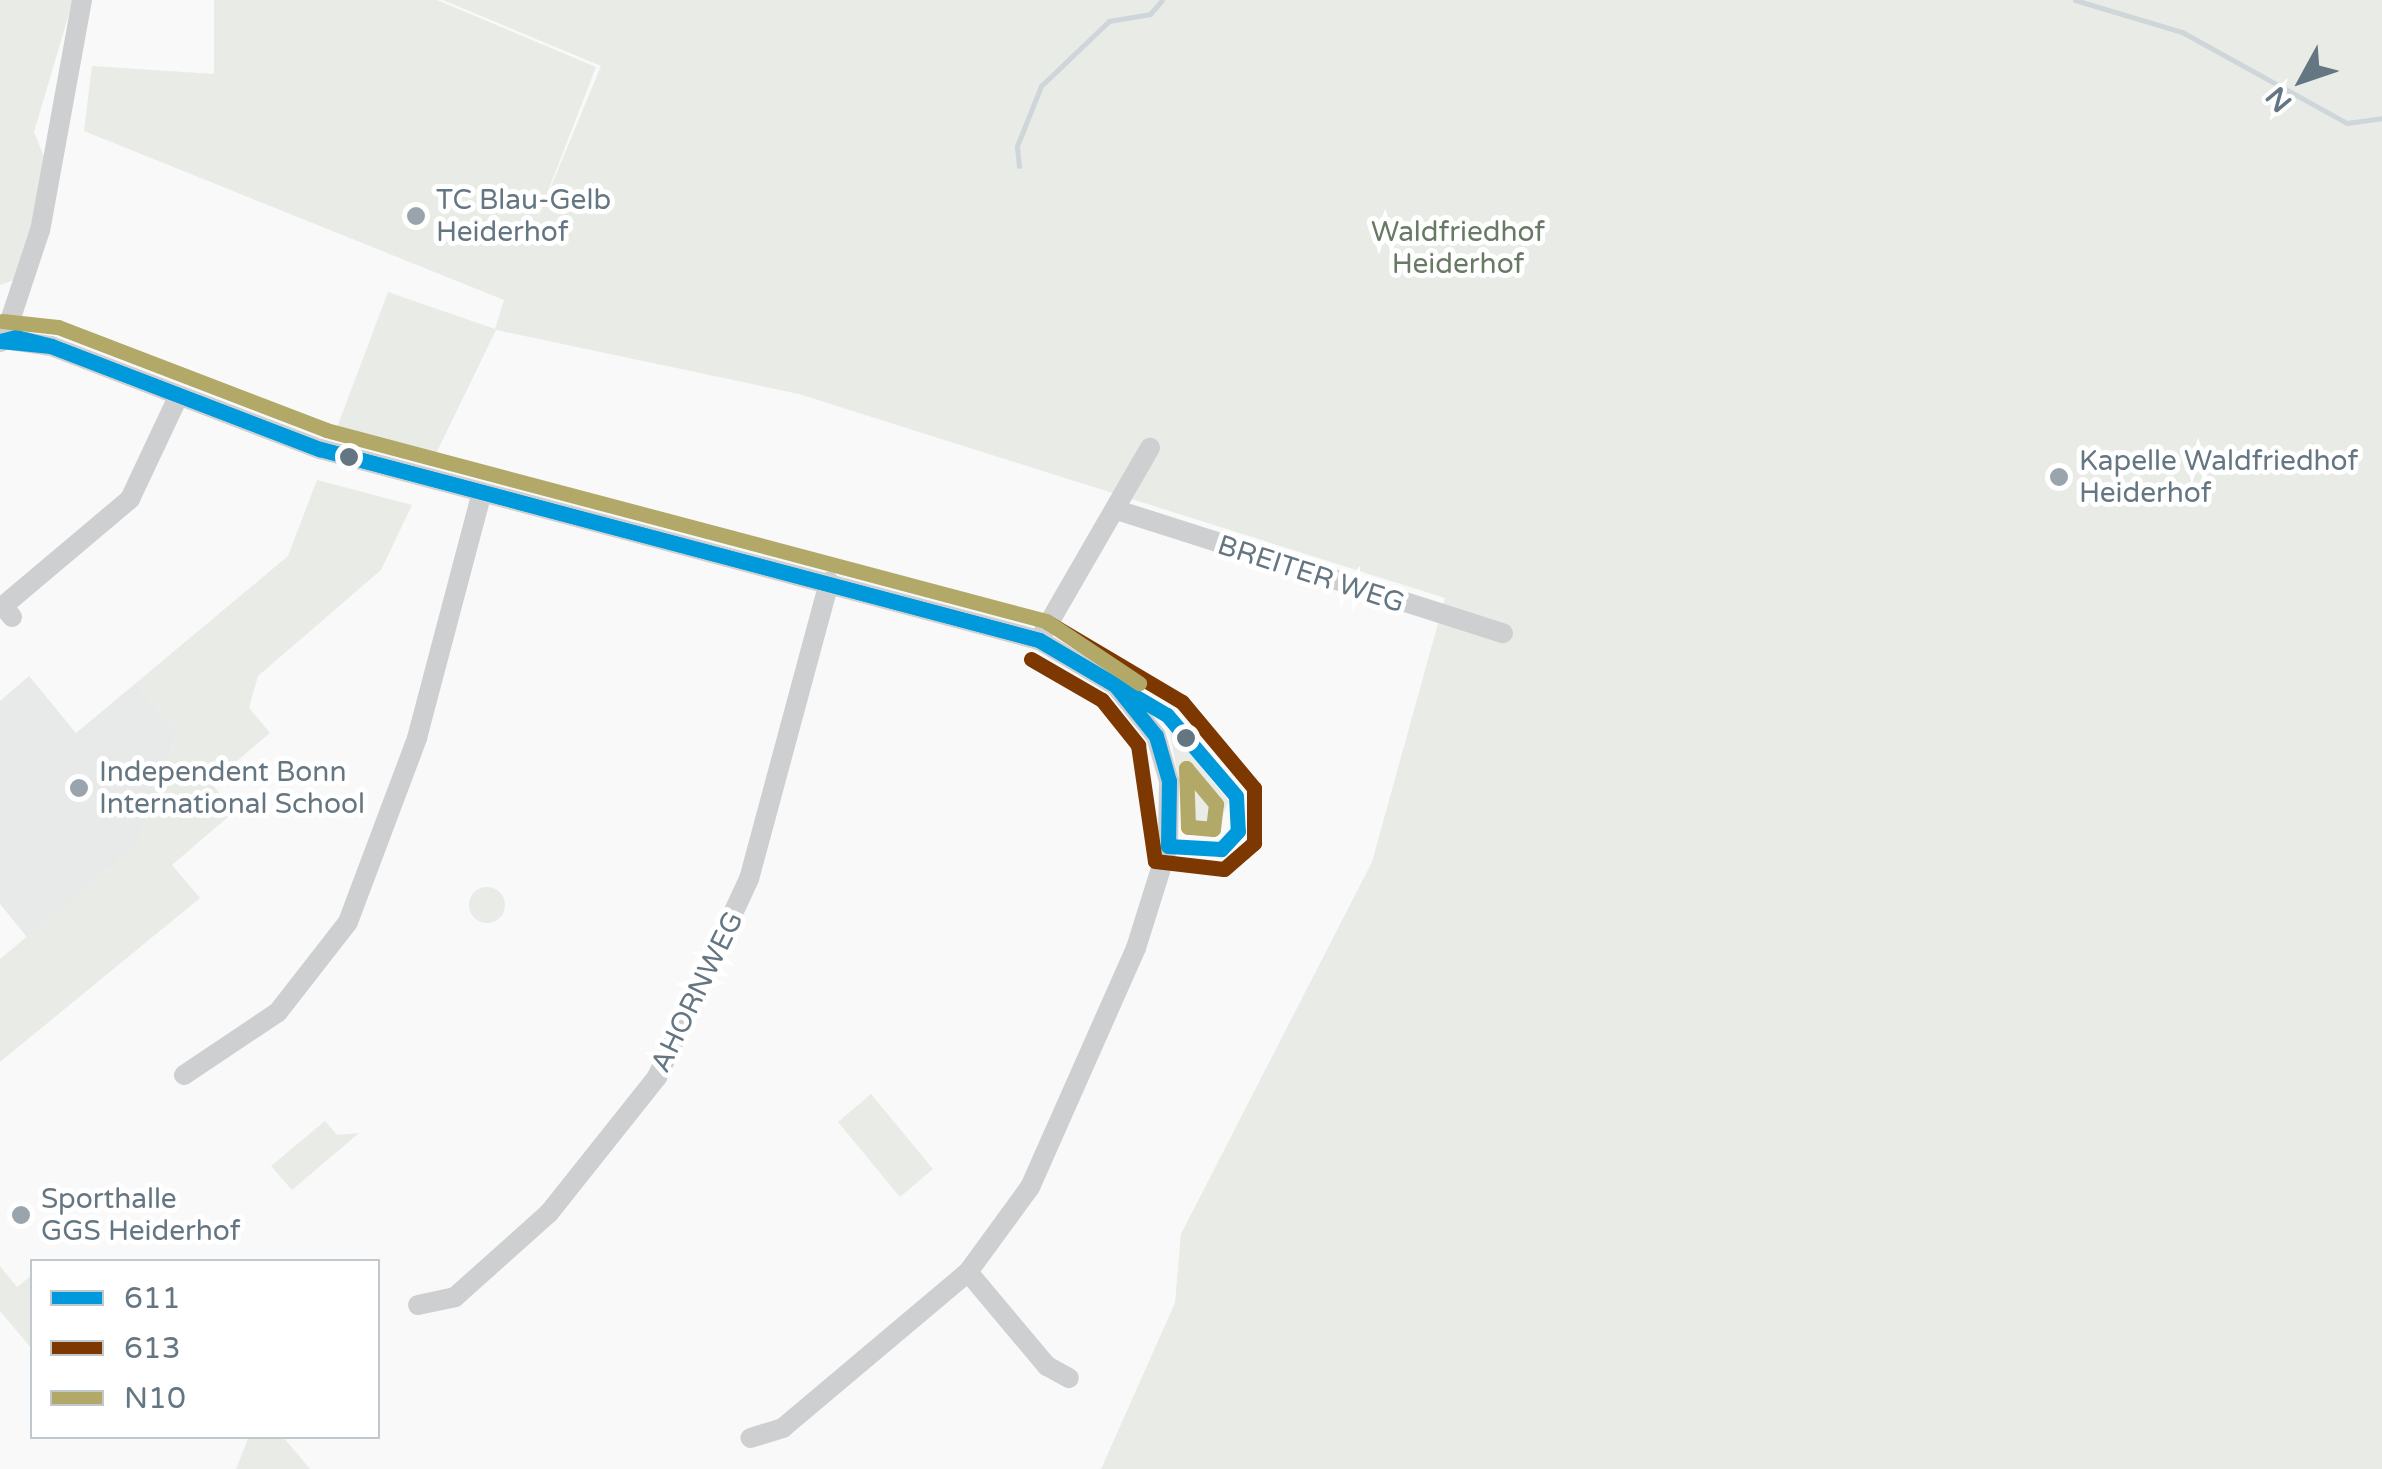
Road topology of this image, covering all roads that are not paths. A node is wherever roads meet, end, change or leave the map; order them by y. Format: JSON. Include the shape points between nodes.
{"nodes":[{"id":1,"x":82,"y":0,"type":"edge"},
{"id":2,"x":1,"y":338,"type":"edge"},
{"id":3,"x":178,"y":399,"type":"junction"},
{"id":4,"x":1150,"y":448,"type":"dead end"},
{"id":5,"x":482,"y":492,"type":"junction"},
{"id":6,"x":1120,"y":512,"type":"junction"},
{"id":7,"x":829,"y":582,"type":"junction"},
{"id":8,"x":12,"y":617,"type":"dead end"},
{"id":9,"x":1503,"y":633,"type":"dead end"},
{"id":10,"x":1039,"y":640,"type":"junction"},
{"id":11,"x":184,"y":1075,"type":"dead end"},
{"id":12,"x":968,"y":1272,"type":"junction"},
{"id":13,"x":418,"y":1305,"type":"dead end"},
{"id":14,"x":1069,"y":1378,"type":"dead end"},
{"id":15,"x":751,"y":1438,"type":"dead end"}],
"edges":[{"from":1,"to":2,"type":"street","via":[[40,230]]},
{"from":2,"to":3,"type":"street","via":[[51,346]]},
{"from":3,"to":5,"type":"street"},
{"from":3,"to":8,"type":"street","via":[[130,499],[4,606]]},
{"from":4,"to":6,"type":"street"},
{"from":5,"to":7,"type":"street"},
{"from":5,"to":11,"type":"street","via":[[418,738],[348,922],[278,1012]]},
{"from":6,"to":9,"type":"street","name":"BREITER WEG"},
{"from":6,"to":10,"type":"street"},
{"from":7,"to":10,"type":"street"},
{"from":7,"to":13,"type":"street","name":"AHORNWEG","via":[[749,879],[674,1047],[619,1134],[549,1213],[455,1296]]},
{"from":10,"to":12,"type":"street","via":[[1133,702],[1156,736],[1171,817],[1144,926],[1104,1024],[1030,1187]]},
{"from":12,"to":14,"type":"street","via":[[1046,1366]]},
{"from":12,"to":15,"type":"street","via":[[783,1428]]}]}
